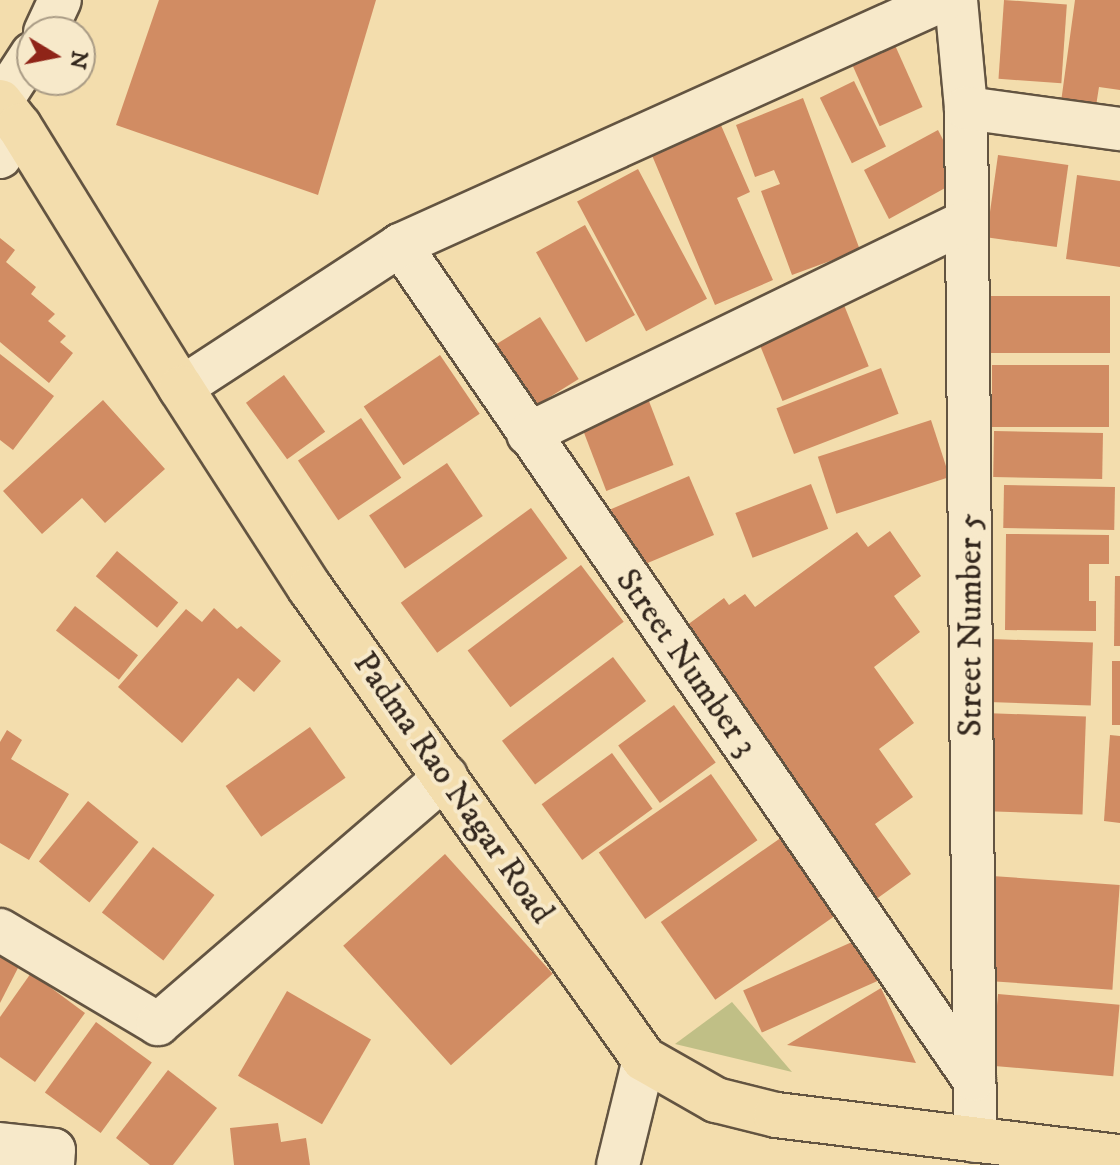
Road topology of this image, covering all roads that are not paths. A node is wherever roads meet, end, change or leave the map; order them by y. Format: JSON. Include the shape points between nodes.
{"nodes":[{"id":1,"x":943,"y":0,"type":"edge"},
{"id":2,"x":956,"y":0,"type":"edge"},
{"id":3,"x":16,"y":94,"type":"edge"},
{"id":4,"x":966,"y":108,"type":"junction"},
{"id":5,"x":5,"y":122,"type":"edge"},
{"id":6,"x":1120,"y":129,"type":"edge"},
{"id":7,"x":967,"y":221,"type":"junction"},
{"id":8,"x":400,"y":245,"type":"junction"},
{"id":9,"x":181,"y":388,"type":"junction"},
{"id":10,"x":528,"y":434,"type":"junction"},
{"id":11,"x":446,"y":776,"type":"junction"},
{"id":12,"x":0,"y":930,"type":"edge"},
{"id":13,"x":644,"y":1059,"type":"junction"},
{"id":14,"x":974,"y":1080,"type":"junction"},
{"id":15,"x":975,"y":1141,"type":"junction"},
{"id":16,"x":0,"y":1144,"type":"edge"},
{"id":17,"x":1120,"y":1157,"type":"edge"},
{"id":18,"x":53,"y":1165,"type":"edge"},
{"id":19,"x":618,"y":1165,"type":"edge"}],
"edges":[{"from":1,"to":8,"type":"street"},
{"from":2,"to":4,"type":"street","name":"Street Number 5"},
{"from":3,"to":5,"type":"street"},
{"from":4,"to":6,"type":"street"},
{"from":4,"to":7,"type":"street","name":"Street Number 5"},
{"from":5,"to":9,"type":"main road","name":"Padma Rao Nagar Road"},
{"from":7,"to":10,"type":"street"},
{"from":7,"to":14,"type":"street","name":"Street Number 5"},
{"from":8,"to":9,"type":"street"},
{"from":8,"to":10,"type":"street","name":"Street Number 3"},
{"from":9,"to":11,"type":"main road","name":"Padma Rao Nagar Road","via":[[310,588]]},
{"from":10,"to":14,"type":"street","name":"Street Number 3"},
{"from":11,"to":12,"type":"street","via":[[158,1024]]},
{"from":11,"to":13,"type":"main road","name":"Padma Rao Nagar Road"},
{"from":13,"to":15,"type":"main road","name":"Padma Rao Nagar Road","via":[[716,1100],[776,1115]]},
{"from":13,"to":19,"type":"street"},
{"from":14,"to":15,"type":"street","name":"Street Number 5"},
{"from":15,"to":17,"type":"main road","name":"Padma Rao Nagar Road"},
{"from":16,"to":18,"type":"street","via":[[54,1150]]}]}
